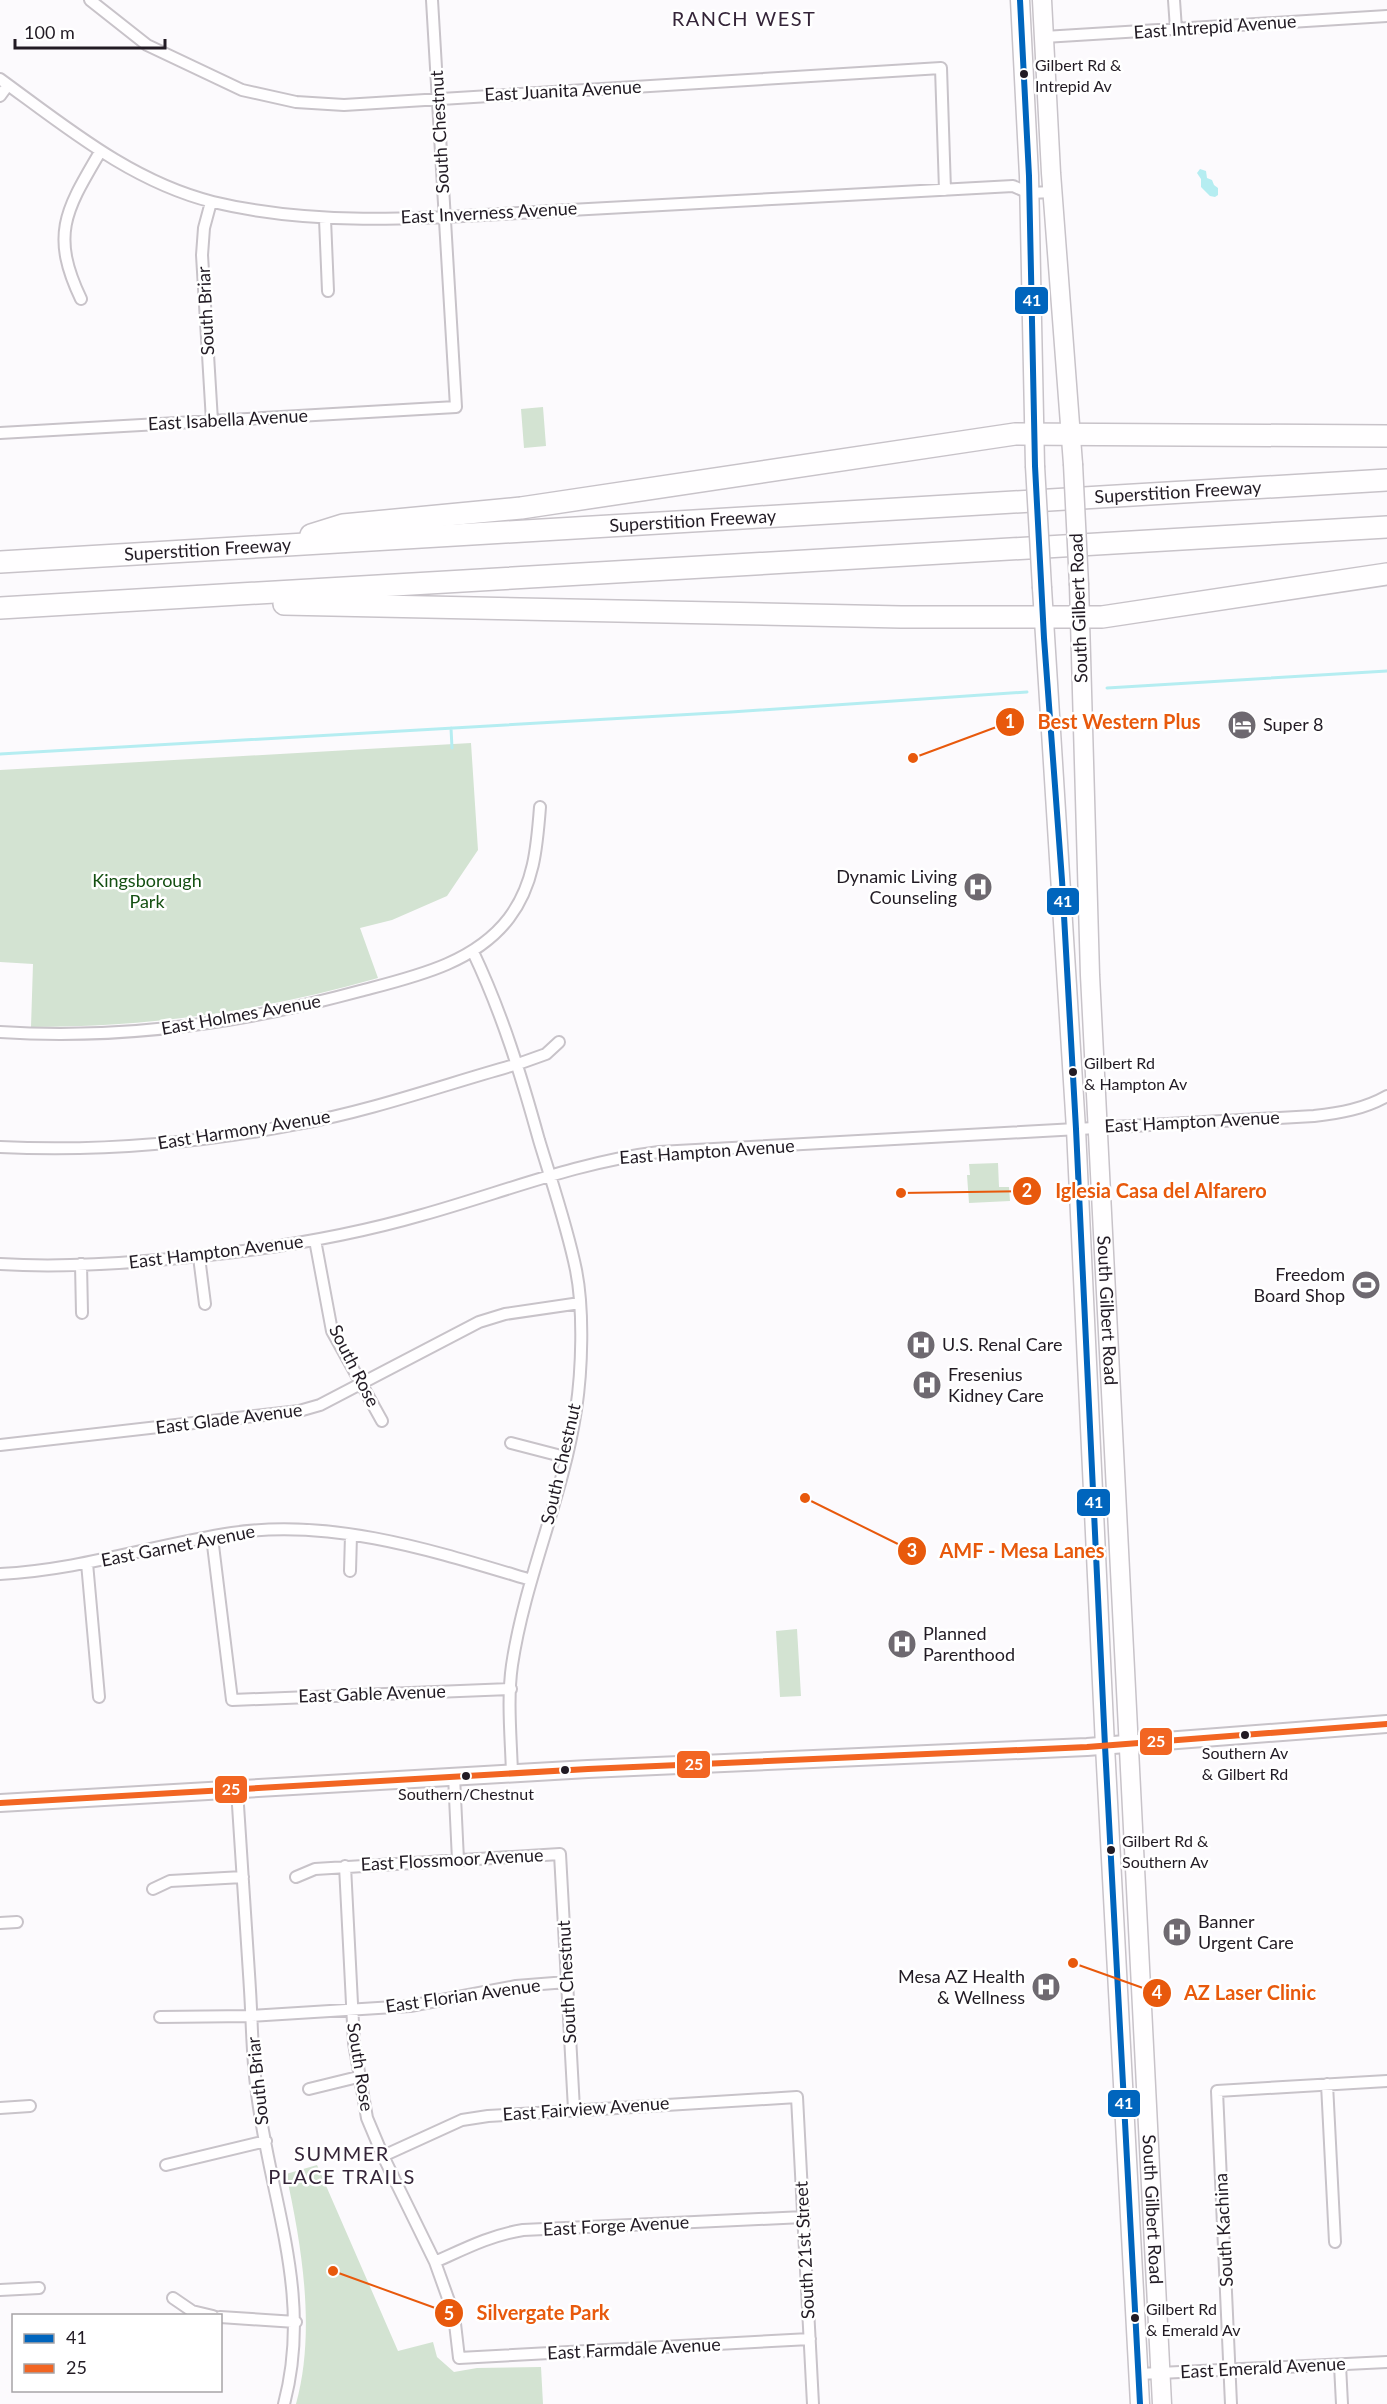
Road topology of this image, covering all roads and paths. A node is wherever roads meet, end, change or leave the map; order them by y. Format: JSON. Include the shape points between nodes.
{"nodes":[{"id":1,"x":90,"y":0,"type":"edge"},
{"id":2,"x":432,"y":0,"type":"edge"},
{"id":3,"x":1020,"y":0,"type":"edge"},
{"id":4,"x":1042,"y":0,"type":"edge"},
{"id":5,"x":1174,"y":0,"type":"edge"},
{"id":6,"x":1387,"y":16,"type":"edge"},
{"id":7,"x":1176,"y":29,"type":"junction"},
{"id":8,"x":1044,"y":37,"type":"junction"},
{"id":9,"x":4,"y":82,"type":"edge"},
{"id":10,"x":0,"y":96,"type":"edge"},
{"id":11,"x":438,"y":99,"type":"junction"},
{"id":12,"x":100,"y":152,"type":"junction"},
{"id":13,"x":1051,"y":173,"type":"junction"},
{"id":14,"x":1024,"y":185,"type":"junction"},
{"id":15,"x":945,"y":190,"type":"junction"},
{"id":16,"x":1053,"y":192,"type":"junction"},
{"id":17,"x":212,"y":202,"type":"junction"},
{"id":18,"x":444,"y":217,"type":"junction"},
{"id":19,"x":325,"y":219,"type":"junction"},
{"id":20,"x":328,"y":291,"type":"dead end"},
{"id":21,"x":81,"y":300,"type":"dead end"},
{"id":22,"x":456,"y":407,"type":"joint"},
{"id":23,"x":212,"y":421,"type":"junction"},
{"id":24,"x":0,"y":433,"type":"edge"},
{"id":25,"x":1034,"y":434,"type":"junction"},
{"id":26,"x":1071,"y":434,"type":"junction"},
{"id":27,"x":1387,"y":436,"type":"edge"},
{"id":28,"x":1387,"y":480,"type":"edge"},
{"id":29,"x":1387,"y":527,"type":"edge"},
{"id":30,"x":276,"y":545,"type":"junction"},
{"id":31,"x":0,"y":562,"type":"edge"},
{"id":32,"x":1387,"y":574,"type":"edge"},
{"id":33,"x":128,"y":600,"type":"junction"},
{"id":34,"x":0,"y":608,"type":"edge"},
{"id":35,"x":1080,"y":617,"type":"junction"},
{"id":36,"x":1043,"y":618,"type":"junction"},
{"id":37,"x":540,"y":807,"type":"dead end"},
{"id":38,"x":473,"y":952,"type":"junction"},
{"id":39,"x":0,"y":1032,"type":"edge"},
{"id":40,"x":559,"y":1042,"type":"dead end"},
{"id":41,"x":518,"y":1064,"type":"junction"},
{"id":42,"x":1387,"y":1096,"type":"edge"},
{"id":43,"x":1098,"y":1128,"type":"junction"},
{"id":44,"x":1076,"y":1129,"type":"junction"},
{"id":45,"x":0,"y":1147,"type":"edge"},
{"id":46,"x":550,"y":1176,"type":"junction"},
{"id":47,"x":315,"y":1240,"type":"junction"},
{"id":48,"x":199,"y":1257,"type":"junction"},
{"id":49,"x":0,"y":1264,"type":"edge"},
{"id":50,"x":81,"y":1264,"type":"junction"},
{"id":51,"x":206,"y":1304,"type":"dead end"},
{"id":52,"x":580,"y":1304,"type":"junction"},
{"id":53,"x":82,"y":1312,"type":"dead end"},
{"id":54,"x":361,"y":1385,"type":"junction"},
{"id":55,"x":382,"y":1421,"type":"dead end"},
{"id":56,"x":511,"y":1443,"type":"dead end"},
{"id":57,"x":0,"y":1445,"type":"edge"},
{"id":58,"x":565,"y":1457,"type":"junction"},
{"id":59,"x":351,"y":1535,"type":"junction"},
{"id":60,"x":212,"y":1537,"type":"junction"},
{"id":61,"x":87,"y":1563,"type":"junction"},
{"id":62,"x":350,"y":1571,"type":"dead end"},
{"id":63,"x":0,"y":1574,"type":"edge"},
{"id":64,"x":531,"y":1580,"type":"junction"},
{"id":65,"x":511,"y":1689,"type":"junction"},
{"id":66,"x":99,"y":1697,"type":"dead end"},
{"id":67,"x":1387,"y":1724,"type":"edge"},
{"id":68,"x":1130,"y":1744,"type":"junction"},
{"id":69,"x":1105,"y":1746,"type":"junction"},
{"id":70,"x":512,"y":1774,"type":"junction"},
{"id":71,"x":454,"y":1776,"type":"junction"},
{"id":72,"x":237,"y":1790,"type":"junction"},
{"id":73,"x":0,"y":1803,"type":"edge"},
{"id":74,"x":560,"y":1854,"type":"joint"},
{"id":75,"x":458,"y":1860,"type":"junction"},
{"id":76,"x":345,"y":1866,"type":"junction"},
{"id":77,"x":243,"y":1877,"type":"junction"},
{"id":78,"x":296,"y":1877,"type":"dead end"},
{"id":79,"x":153,"y":1889,"type":"dead end"},
{"id":80,"x":17,"y":1922,"type":"dead end"},
{"id":81,"x":0,"y":1923,"type":"edge"},
{"id":82,"x":567,"y":1982,"type":"junction"},
{"id":83,"x":352,"y":2010,"type":"junction"},
{"id":84,"x":252,"y":2016,"type":"junction"},
{"id":85,"x":160,"y":2017,"type":"dead end"},
{"id":86,"x":1144,"y":2029,"type":"junction"},
{"id":87,"x":1120,"y":2035,"type":"junction"},
{"id":88,"x":358,"y":2077,"type":"junction"},
{"id":89,"x":1387,"y":2080,"type":"edge"},
{"id":90,"x":1327,"y":2084,"type":"junction"},
{"id":91,"x":309,"y":2089,"type":"dead end"},
{"id":92,"x":797,"y":2097,"type":"joint"},
{"id":93,"x":30,"y":2106,"type":"dead end"},
{"id":94,"x":0,"y":2108,"type":"edge"},
{"id":95,"x":574,"y":2109,"type":"junction"},
{"id":96,"x":266,"y":2141,"type":"junction"},
{"id":97,"x":383,"y":2156,"type":"junction"},
{"id":98,"x":166,"y":2165,"type":"dead end"},
{"id":99,"x":804,"y":2217,"type":"junction"},
{"id":100,"x":1335,"y":2242,"type":"dead end"},
{"id":101,"x":435,"y":2262,"type":"junction"},
{"id":102,"x":39,"y":2288,"type":"dead end"},
{"id":103,"x":0,"y":2290,"type":"edge"},
{"id":104,"x":173,"y":2298,"type":"dead end"},
{"id":105,"x":205,"y":2314,"type":"edge"},
{"id":106,"x":222,"y":2317,"type":"edge"},
{"id":107,"x":296,"y":2322,"type":"junction"},
{"id":108,"x":810,"y":2339,"type":"junction"},
{"id":109,"x":459,"y":2358,"type":"joint"},
{"id":110,"x":1387,"y":2362,"type":"edge"},
{"id":111,"x":1340,"y":2365,"type":"junction"},
{"id":112,"x":1230,"y":2369,"type":"junction"},
{"id":113,"x":1161,"y":2373,"type":"junction"},
{"id":114,"x":1139,"y":2374,"type":"junction"},
{"id":115,"x":284,"y":2404,"type":"edge"},
{"id":116,"x":813,"y":2404,"type":"edge"},
{"id":117,"x":1140,"y":2404,"type":"edge"},
{"id":118,"x":1162,"y":2404,"type":"edge"},
{"id":119,"x":1231,"y":2404,"type":"edge"},
{"id":120,"x":1342,"y":2404,"type":"edge"}],
"edges":[{"from":1,"to":11,"type":"street","name":"East Juanita Avenue","via":[[147,45],[242,90],[296,102],[344,105]]},
{"from":2,"to":11,"type":"street","name":"South Chestnut"},
{"from":3,"to":14,"type":"main road","name":"South Gilbert Road"},
{"from":4,"to":8,"type":"main road","name":"South Gilbert Road"},
{"from":5,"to":7,"type":"street"},
{"from":6,"to":7,"type":"street","name":"East Intrepid Avenue"},
{"from":7,"to":8,"type":"street","name":"East Intrepid Avenue"},
{"from":8,"to":13,"type":"main road","name":"South Gilbert Road"},
{"from":9,"to":10,"type":"street"},
{"from":9,"to":12,"type":"street","name":"East Inverness Avenue"},
{"from":11,"to":15,"type":"street","name":"East Juanita Avenue","via":[[941,68]]},
{"from":11,"to":18,"type":"street","name":"South Chestnut"},
{"from":12,"to":17,"type":"street","name":"East Inverness Avenue","via":[[158,182]]},
{"from":12,"to":21,"type":"street","via":[[75,195],[66,221],[63,246],[69,274]]},
{"from":13,"to":14,"type":"street","name":"East Inverness Avenue"},
{"from":13,"to":16,"type":"main road","name":"South Gilbert Road"},
{"from":14,"to":15,"type":"street","name":"East Inverness Avenue"},
{"from":14,"to":16,"type":"street","name":"East Inverness Avenue"},
{"from":14,"to":25,"type":"main road","name":"South Gilbert Road"},
{"from":15,"to":18,"type":"street","name":"East Inverness Avenue"},
{"from":16,"to":26,"type":"main road","name":"South Gilbert Road"},
{"from":17,"to":19,"type":"street","name":"East Inverness Avenue"},
{"from":17,"to":23,"type":"street","name":"South Briar","via":[[204,228],[202,255]]},
{"from":18,"to":19,"type":"street","name":"East Inverness Avenue"},
{"from":18,"to":22,"type":"street","name":"South Chestnut"},
{"from":19,"to":20,"type":"street"},
{"from":22,"to":23,"type":"street","name":"East Isabella Avenue"},
{"from":23,"to":24,"type":"street","name":"East Isabella Avenue"},
{"from":25,"to":26,"type":"highway"},
{"from":25,"to":30,"type":"highway","via":[[521,508],[343,525]]},
{"from":25,"to":36,"type":"main road","name":"South Gilbert Road","bridge":true},
{"from":26,"to":27,"type":"highway"},
{"from":26,"to":35,"type":"main road","name":"South Gilbert Road","bridge":true},
{"from":28,"to":30,"type":"highway","name":"Superstition Freeway"},
{"from":29,"to":33,"type":"highway"},
{"from":30,"to":31,"type":"highway","name":"Superstition Freeway"},
{"from":32,"to":35,"type":"highway","via":[[1102,617]]},
{"from":33,"to":34,"type":"highway"},
{"from":33,"to":36,"type":"highway"},
{"from":35,"to":36,"type":"highway"},
{"from":35,"to":43,"type":"main road","name":"South Gilbert Road"},
{"from":36,"to":44,"type":"main road","name":"South Gilbert Road"},
{"from":37,"to":38,"type":"street","via":[[531,877],[509,918]]},
{"from":38,"to":39,"type":"street","name":"East Holmes Avenue","via":[[430,970],[350,994],[197,1026],[90,1033]]},
{"from":38,"to":41,"type":"street","name":"South Chestnut","via":[[500,1011]]},
{"from":40,"to":41,"type":"street","name":"East Harmony Avenue","via":[[546,1054]]},
{"from":41,"to":45,"type":"street","name":"East Harmony Avenue","via":[[300,1124],[144,1146]]},
{"from":41,"to":46,"type":"street","name":"South Chestnut"},
{"from":42,"to":43,"type":"street","name":"East Hampton Avenue","via":[[1351,1111],[1331,1114]]},
{"from":43,"to":44,"type":"street","name":"East Hampton Avenue"},
{"from":43,"to":68,"type":"main road","name":"South Gilbert Road"},
{"from":44,"to":46,"type":"street","name":"East Hampton Avenue","via":[[659,1152],[612,1159]]},
{"from":44,"to":69,"type":"main road","name":"South Gilbert Road"},
{"from":46,"to":47,"type":"street","name":"East Hampton Avenue","via":[[421,1216]]},
{"from":46,"to":52,"type":"street","name":"South Chestnut","via":[[574,1263]]},
{"from":47,"to":48,"type":"street","name":"East Hampton Avenue"},
{"from":47,"to":54,"type":"street","name":"South Rose","via":[[332,1331]]},
{"from":48,"to":50,"type":"street","name":"East Hampton Avenue"},
{"from":48,"to":51,"type":"street"},
{"from":49,"to":50,"type":"street","name":"East Hampton Avenue"},
{"from":50,"to":53,"type":"street"},
{"from":52,"to":54,"type":"street","name":"East Glade Avenue","via":[[505,1314],[479,1322]]},
{"from":52,"to":58,"type":"street","name":"South Chestnut","via":[[576,1411]]},
{"from":54,"to":55,"type":"street","name":"South Rose"},
{"from":54,"to":57,"type":"street","name":"East Glade Avenue","via":[[299,1412]]},
{"from":56,"to":58,"type":"street"},
{"from":58,"to":64,"type":"street","name":"South Chestnut"},
{"from":59,"to":60,"type":"street","name":"East Garnet Avenue","via":[[282,1530]]},
{"from":59,"to":62,"type":"street"},
{"from":59,"to":64,"type":"street","name":"East Garnet Avenue","via":[[420,1547]]},
{"from":60,"to":61,"type":"street","name":"East Garnet Avenue"},
{"from":60,"to":65,"type":"street","name":"East Gable Avenue","via":[[232,1700]]},
{"from":61,"to":63,"type":"street","name":"East Garnet Avenue"},
{"from":61,"to":66,"type":"street"},
{"from":64,"to":65,"type":"street","name":"South Chestnut","via":[[514,1651]]},
{"from":65,"to":70,"type":"street","name":"South Chestnut"},
{"from":67,"to":68,"type":"main road"},
{"from":68,"to":69,"type":"main road"},
{"from":68,"to":86,"type":"main road","name":"South Gilbert Road"},
{"from":69,"to":70,"type":"main road"},
{"from":69,"to":87,"type":"main road","name":"South Gilbert Road"},
{"from":70,"to":71,"type":"main road"},
{"from":71,"to":72,"type":"main road"},
{"from":71,"to":75,"type":"street"},
{"from":72,"to":73,"type":"main road"},
{"from":72,"to":77,"type":"street","name":"South Briar"},
{"from":74,"to":75,"type":"street","name":"East Flossmoor Avenue"},
{"from":74,"to":82,"type":"street","name":"South Chestnut"},
{"from":75,"to":76,"type":"street","name":"East Flossmoor Avenue"},
{"from":76,"to":78,"type":"street","name":"East Flossmoor Avenue","via":[[315,1869]]},
{"from":76,"to":83,"type":"street","name":"South Rose"},
{"from":77,"to":79,"type":"street","via":[[170,1881]]},
{"from":77,"to":84,"type":"street","name":"South Briar"},
{"from":80,"to":81,"type":"street"},
{"from":82,"to":83,"type":"street","name":"East Florian Avenue","via":[[516,1986],[410,2006]]},
{"from":82,"to":95,"type":"street","name":"South Chestnut"},
{"from":83,"to":84,"type":"street","name":"East Florian Avenue"},
{"from":83,"to":88,"type":"street","name":"South Rose"},
{"from":84,"to":85,"type":"street","name":"East Florian Avenue"},
{"from":84,"to":96,"type":"street","name":"South Briar","via":[[256,2085]]},
{"from":86,"to":87,"type":"main road"},
{"from":86,"to":113,"type":"main road","name":"South Gilbert Road"},
{"from":87,"to":114,"type":"main road","name":"South Gilbert Road"},
{"from":88,"to":91,"type":"street"},
{"from":88,"to":97,"type":"street","name":"South Rose","via":[[367,2118]]},
{"from":89,"to":90,"type":"street"},
{"from":90,"to":100,"type":"street"},
{"from":90,"to":112,"type":"street","name":"South Kachina","via":[[1217,2091]]},
{"from":92,"to":95,"type":"street","name":"East Fairview Avenue"},
{"from":92,"to":99,"type":"street","name":"South 21st Street"},
{"from":93,"to":94,"type":"street"},
{"from":95,"to":97,"type":"street","name":"East Fairview Avenue","via":[[462,2120]]},
{"from":96,"to":98,"type":"street"},
{"from":96,"to":107,"type":"street","name":"South Briar","via":[[288,2245]]},
{"from":97,"to":101,"type":"street","name":"South Rose"},
{"from":99,"to":101,"type":"street","name":"East Forge Avenue","via":[[523,2230],[486,2239]]},
{"from":99,"to":108,"type":"street","name":"South 21st Street"},
{"from":101,"to":109,"type":"street","name":"South Rose","via":[[454,2315]]},
{"from":102,"to":103,"type":"street"},
{"from":104,"to":105,"type":"street","via":[[192,2311]]},
{"from":106,"to":107,"type":"street"},
{"from":107,"to":115,"type":"street","name":"South Briar","via":[[291,2379]]},
{"from":108,"to":109,"type":"street","name":"East Farmdale Avenue"},
{"from":108,"to":116,"type":"street","name":"South 21st Street"},
{"from":110,"to":111,"type":"street","name":"East Emerald Avenue"},
{"from":111,"to":112,"type":"street","name":"East Emerald Avenue"},
{"from":111,"to":120,"type":"street"},
{"from":112,"to":113,"type":"street","name":"East Emerald Avenue"},
{"from":112,"to":119,"type":"street","name":"South Kachina"},
{"from":113,"to":114,"type":"street","name":"East Emerald Avenue"},
{"from":113,"to":118,"type":"main road","name":"South Gilbert Road"},
{"from":114,"to":117,"type":"main road","name":"South Gilbert Road"}]}
